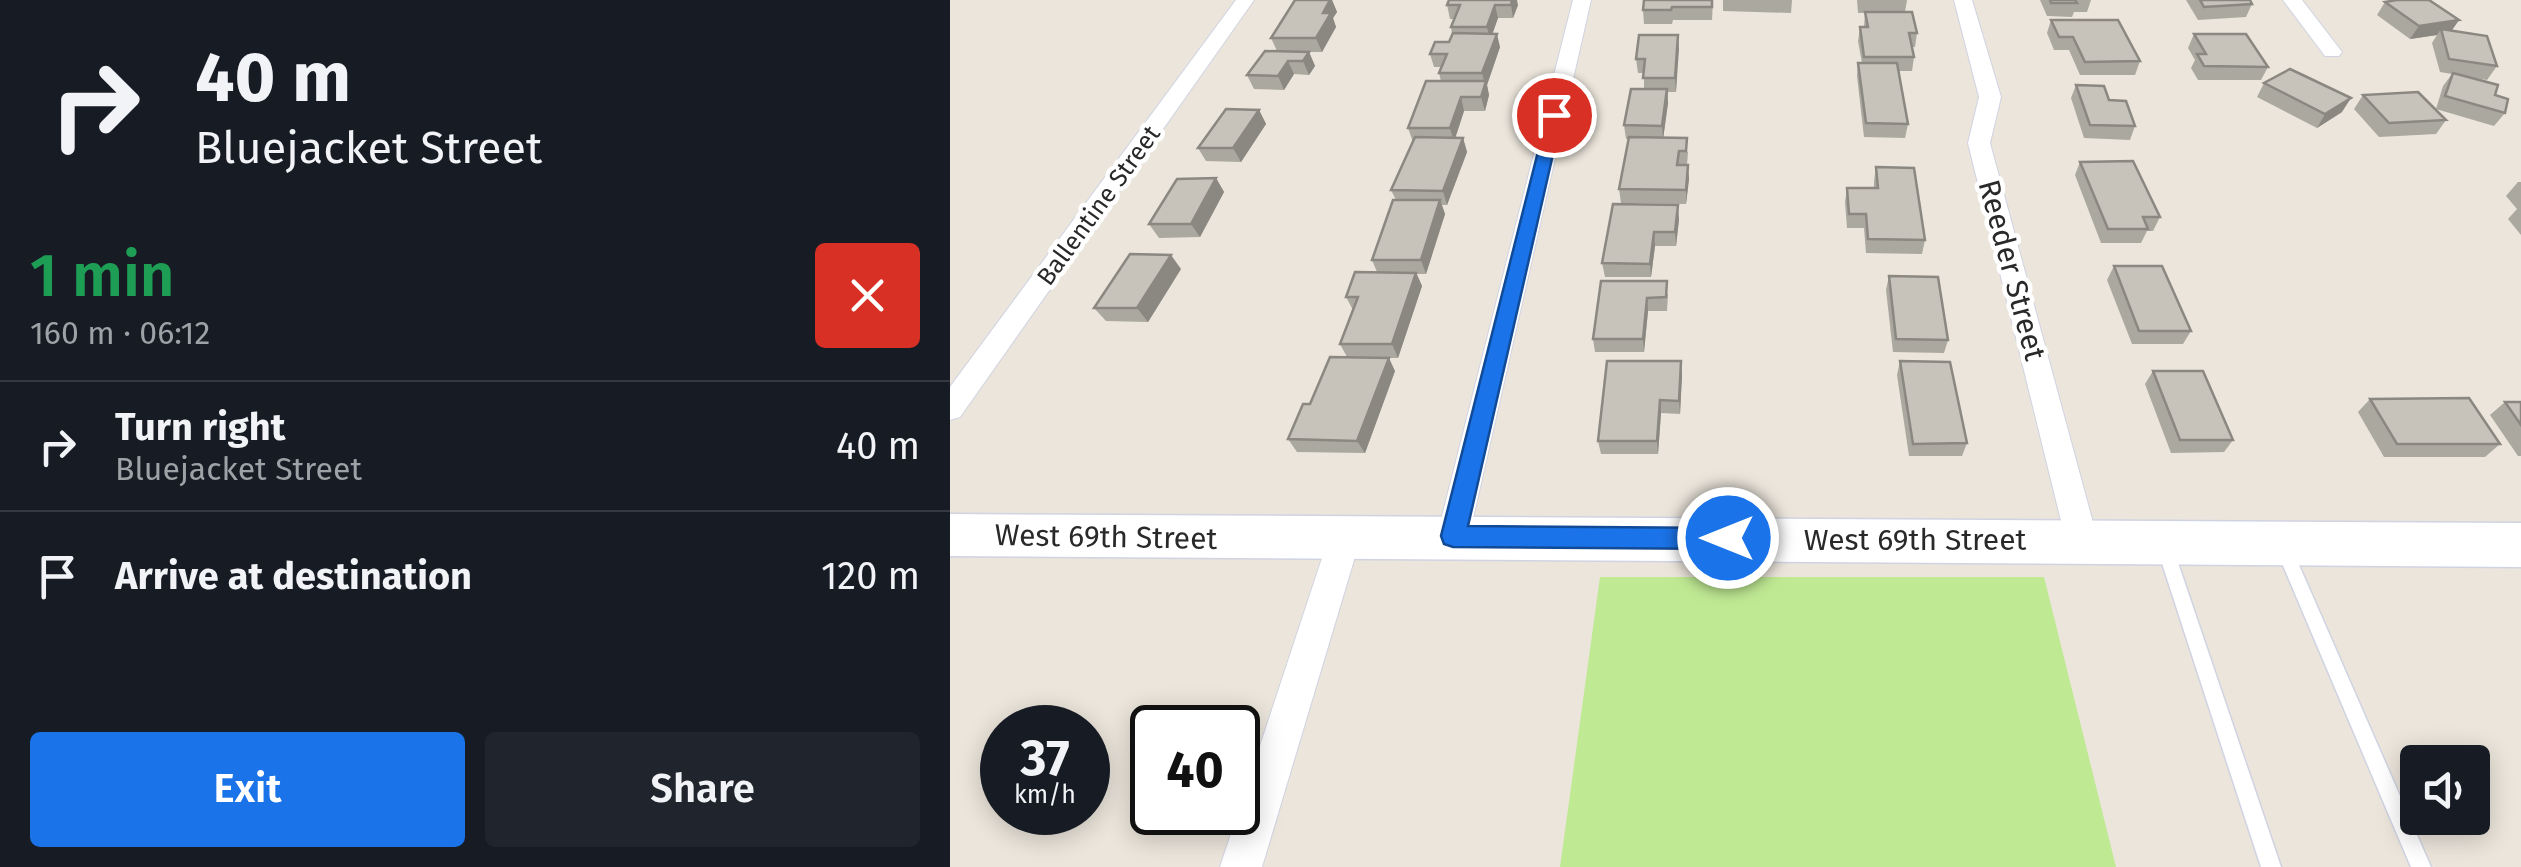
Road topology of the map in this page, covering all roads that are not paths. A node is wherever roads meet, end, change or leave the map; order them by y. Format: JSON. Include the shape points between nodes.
{"nodes":[{"id":1,"x":1246,"y":0,"type":"edge"},
{"id":2,"x":1582,"y":0,"type":"edge"},
{"id":3,"x":1963,"y":0,"type":"edge"},
{"id":4,"x":2292,"y":0,"type":"edge"},
{"id":5,"x":2332,"y":52,"type":"dead end"},
{"id":6,"x":950,"y":409,"type":"edge"},
{"id":7,"x":950,"y":536,"type":"edge"},
{"id":8,"x":1453,"y":536,"type":"junction"},
{"id":9,"x":1344,"y":540,"type":"junction"},
{"id":10,"x":2082,"y":541,"type":"junction"},
{"id":11,"x":2163,"y":542,"type":"junction"},
{"id":12,"x":2281,"y":543,"type":"junction"},
{"id":13,"x":2521,"y":545,"type":"edge"},
{"id":14,"x":1241,"y":867,"type":"edge"},
{"id":15,"x":2271,"y":867,"type":"edge"},
{"id":16,"x":2420,"y":867,"type":"edge"}],
"edges":[{"from":1,"to":6,"type":"street","name":"Ballentine Street"},
{"from":2,"to":8,"type":"street"},
{"from":3,"to":10,"type":"street","name":"Reeder Street","via":[[1990,97],[1979,143]]},
{"from":4,"to":5,"type":"street"},
{"from":7,"to":9,"type":"street","name":"West 69th Street"},
{"from":8,"to":9,"type":"street","name":"West 69th Street"},
{"from":8,"to":10,"type":"street","name":"West 69th Street"},
{"from":9,"to":14,"type":"street"},
{"from":10,"to":11,"type":"street","name":"West 69th Street"},
{"from":11,"to":12,"type":"street","name":"West 69th Street"},
{"from":11,"to":15,"type":"lane"},
{"from":12,"to":13,"type":"street","name":"West 69th Street"},
{"from":12,"to":16,"type":"lane"}]}
